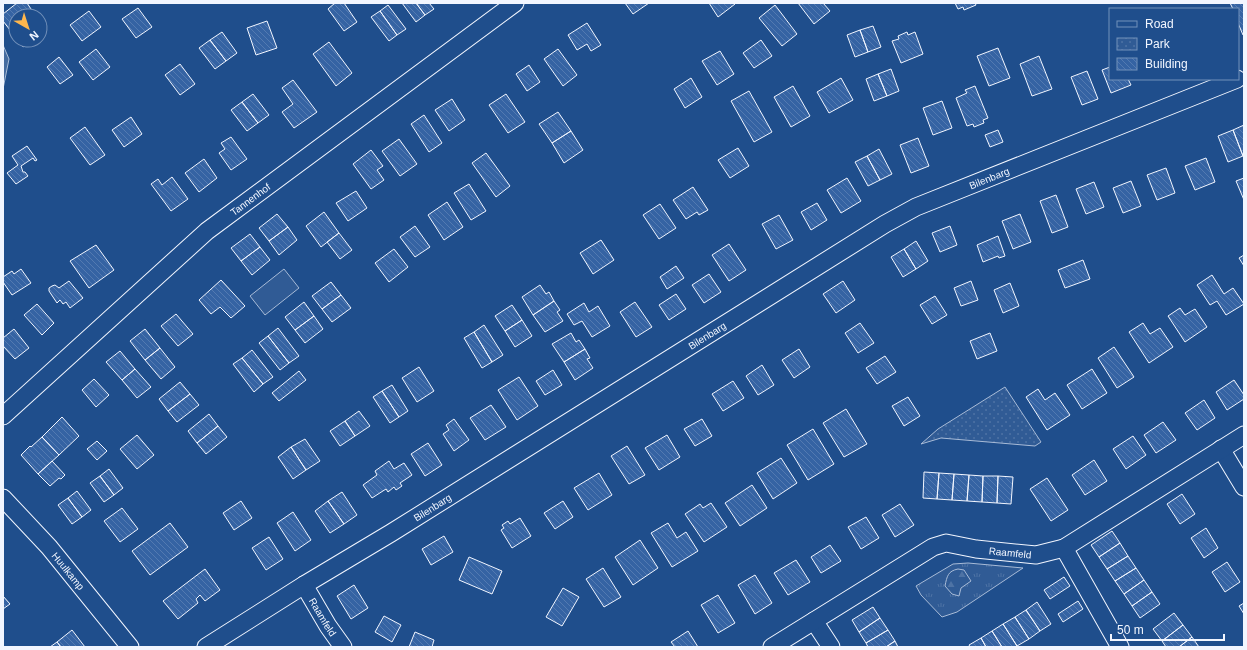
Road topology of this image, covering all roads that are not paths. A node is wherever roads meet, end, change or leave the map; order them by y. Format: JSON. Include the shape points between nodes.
{"nodes":[{"id":1,"x":515,"y":3,"type":"edge"},
{"id":2,"x":1234,"y":80,"type":"edge"},
{"id":3,"x":3,"y":416,"type":"edge"},
{"id":4,"x":1244,"y":435,"type":"edge"},
{"id":5,"x":1221,"y":449,"type":"junction"},
{"id":6,"x":1244,"y":487,"type":"edge"},
{"id":7,"x":3,"y":498,"type":"edge"},
{"id":8,"x":1064,"y":548,"type":"junction"},
{"id":9,"x":304,"y":585,"type":"junction"},
{"id":10,"x":814,"y":621,"type":"junction"},
{"id":11,"x":130,"y":647,"type":"edge"},
{"id":12,"x":206,"y":647,"type":"edge"},
{"id":13,"x":344,"y":647,"type":"edge"},
{"id":14,"x":772,"y":647,"type":"edge"},
{"id":15,"x":831,"y":647,"type":"edge"},
{"id":16,"x":1120,"y":647,"type":"edge"}],
"edges":[{"from":1,"to":3,"type":"street","name":"Tannenhof","via":[[207,231]]},
{"from":2,"to":9,"type":"street","name":"Bilenbarg","via":[[916,207],[383,539]]},
{"from":4,"to":5,"type":"street","name":"Raamfeld"},
{"from":5,"to":6,"type":"street"},
{"from":5,"to":8,"type":"street","name":"Raamfeld"},
{"from":7,"to":11,"type":"street","name":"Huulkamp","via":[[50,547]]},
{"from":8,"to":10,"type":"street","name":"Raamfeld","via":[[1036,555],[946,543],[934,547]]},
{"from":8,"to":16,"type":"street"},
{"from":9,"to":12,"type":"street","name":"Bilenbarg"},
{"from":9,"to":13,"type":"street","name":"Raamfeld","via":[[328,626]]},
{"from":10,"to":14,"type":"street","name":"Raamfeld"},
{"from":10,"to":15,"type":"street"}]}
